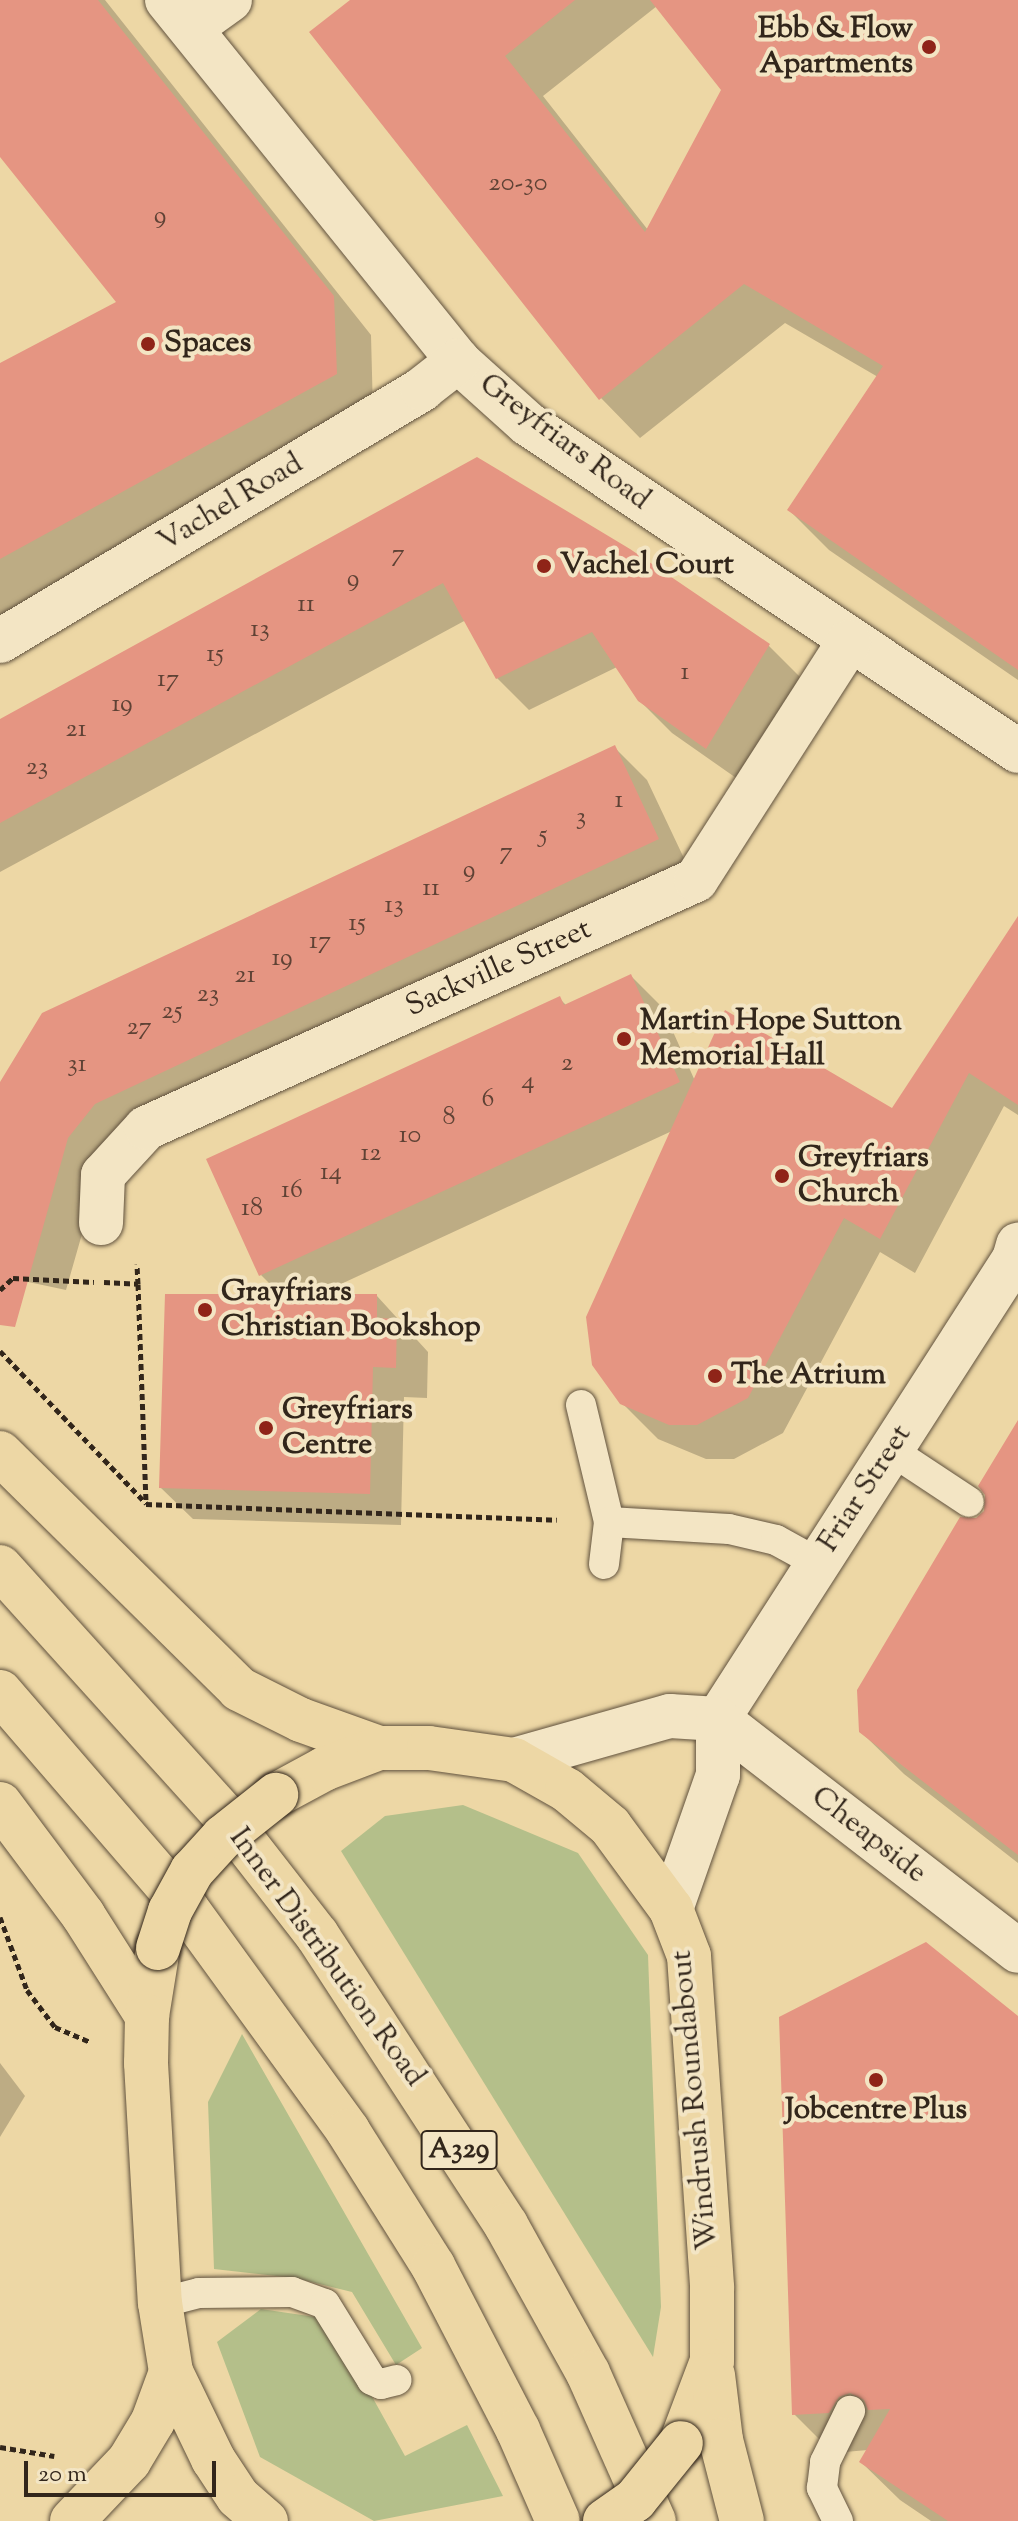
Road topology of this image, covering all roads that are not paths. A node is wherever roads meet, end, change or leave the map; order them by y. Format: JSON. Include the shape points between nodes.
{"nodes":[{"id":1,"x":230,"y":0,"type":"edge"},
{"id":2,"x":179,"y":14,"type":"edge"},
{"id":3,"x":458,"y":361,"type":"junction"},
{"id":4,"x":0,"y":641,"type":"edge"},
{"id":5,"x":849,"y":642,"type":"junction"},
{"id":6,"x":1018,"y":751,"type":"edge"},
{"id":7,"x":101,"y":1223,"type":"dead end"},
{"id":8,"x":1017,"y":1253,"type":"edge"},
{"id":9,"x":581,"y":1405,"type":"dead end"},
{"id":10,"x":892,"y":1451,"type":"junction"},
{"id":11,"x":0,"y":1453,"type":"edge"},
{"id":12,"x":969,"y":1502,"type":"dead end"},
{"id":13,"x":609,"y":1522,"type":"junction"},
{"id":14,"x":818,"y":1563,"type":"junction"},
{"id":15,"x":604,"y":1564,"type":"dead end"},
{"id":16,"x":0,"y":1567,"type":"edge"},
{"id":17,"x":0,"y":1692,"type":"edge"},
{"id":18,"x":718,"y":1719,"type":"junction"},
{"id":19,"x":379,"y":1748,"type":"junction"},
{"id":20,"x":514,"y":1760,"type":"junction"},
{"id":21,"x":0,"y":1804,"type":"edge"},
{"id":22,"x":671,"y":1909,"type":"junction"},
{"id":23,"x":1018,"y":1951,"type":"edge"},
{"id":24,"x":147,"y":2016,"type":"junction"},
{"id":25,"x":160,"y":2303,"type":"junction"},
{"id":26,"x":712,"y":2361,"type":"junction"},
{"id":27,"x":171,"y":2372,"type":"junction"},
{"id":28,"x":397,"y":2380,"type":"dead end"},
{"id":29,"x":850,"y":2411,"type":"dead end"},
{"id":30,"x":72,"y":2521,"type":"edge"},
{"id":31,"x":266,"y":2521,"type":"edge"},
{"id":32,"x":558,"y":2521,"type":"edge"},
{"id":33,"x":605,"y":2521,"type":"edge"},
{"id":34,"x":654,"y":2521,"type":"edge"},
{"id":35,"x":742,"y":2521,"type":"edge"},
{"id":36,"x":838,"y":2521,"type":"edge"}],
"edges":[{"from":1,"to":2,"type":"street"},
{"from":2,"to":3,"type":"street","name":"Greyfriars Road"},
{"from":3,"to":4,"type":"street","name":"Vachel Road","via":[[422,389]]},
{"from":3,"to":5,"type":"street","name":"Greyfriars Road","via":[[528,424]]},
{"from":5,"to":6,"type":"street","name":"Greyfriars Road"},
{"from":5,"to":7,"type":"street","name":"Sackville Street","via":[[696,880],[146,1128],[103,1175]]},
{"from":8,"to":10,"type":"street","name":"Friar Street"},
{"from":9,"to":13,"type":"lane"},
{"from":10,"to":12,"type":"lane"},
{"from":10,"to":14,"type":"street","name":"Friar Street"},
{"from":11,"to":19,"type":"main road","via":[[239,1689],[301,1720]]},
{"from":13,"to":14,"type":"lane","via":[[729,1529],[776,1540]]},
{"from":13,"to":15,"type":"lane"},
{"from":14,"to":18,"type":"street","name":"Friar Street"},
{"from":16,"to":34,"type":"main road","name":"Inner Distribution Road","number":"A329","via":[[222,1813],[326,1948],[506,2225],[588,2373]]},
{"from":17,"to":32,"type":"main road","number":"A329","via":[[187,1909],[348,2131],[433,2266]]},
{"from":18,"to":20,"type":"street","via":[[670,1716]]},
{"from":18,"to":22,"type":"street","via":[[718,1775]]},
{"from":18,"to":23,"type":"street","name":"Cheapside"},
{"from":19,"to":20,"type":"main road","name":"Windrush Roundabout","via":[[429,1748]]},
{"from":19,"to":24,"type":"main road","name":"Windrush Roundabout","bridge":true,"via":[[276,1795],[223,1837],[192,1871],[158,1948]]},
{"from":20,"to":22,"type":"main road","name":"Windrush Roundabout","via":[[567,1790],[610,1826]]},
{"from":21,"to":24,"type":"main road","via":[[83,1915]]},
{"from":22,"to":26,"type":"main road","name":"Windrush Roundabout","via":[[689,1956],[705,2150]]},
{"from":24,"to":25,"type":"main road","name":"Windrush Roundabout"},
{"from":25,"to":27,"type":"main road","name":"Windrush Roundabout"},
{"from":25,"to":28,"type":"lane","via":[[199,2293],[292,2292],[325,2304],[372,2380]]},
{"from":26,"to":33,"type":"main road","name":"Windrush Roundabout","bridge":true,"via":[[681,2443],[635,2500]]},
{"from":26,"to":35,"type":"main road","via":[[721,2440]]},
{"from":27,"to":30,"type":"main road","via":[[153,2421],[129,2461]]},
{"from":27,"to":31,"type":"main road","name":"Windrush Roundabout","via":[[213,2459],[238,2497]]},
{"from":29,"to":36,"type":"lane","via":[[823,2475],[822,2488]]}]}
